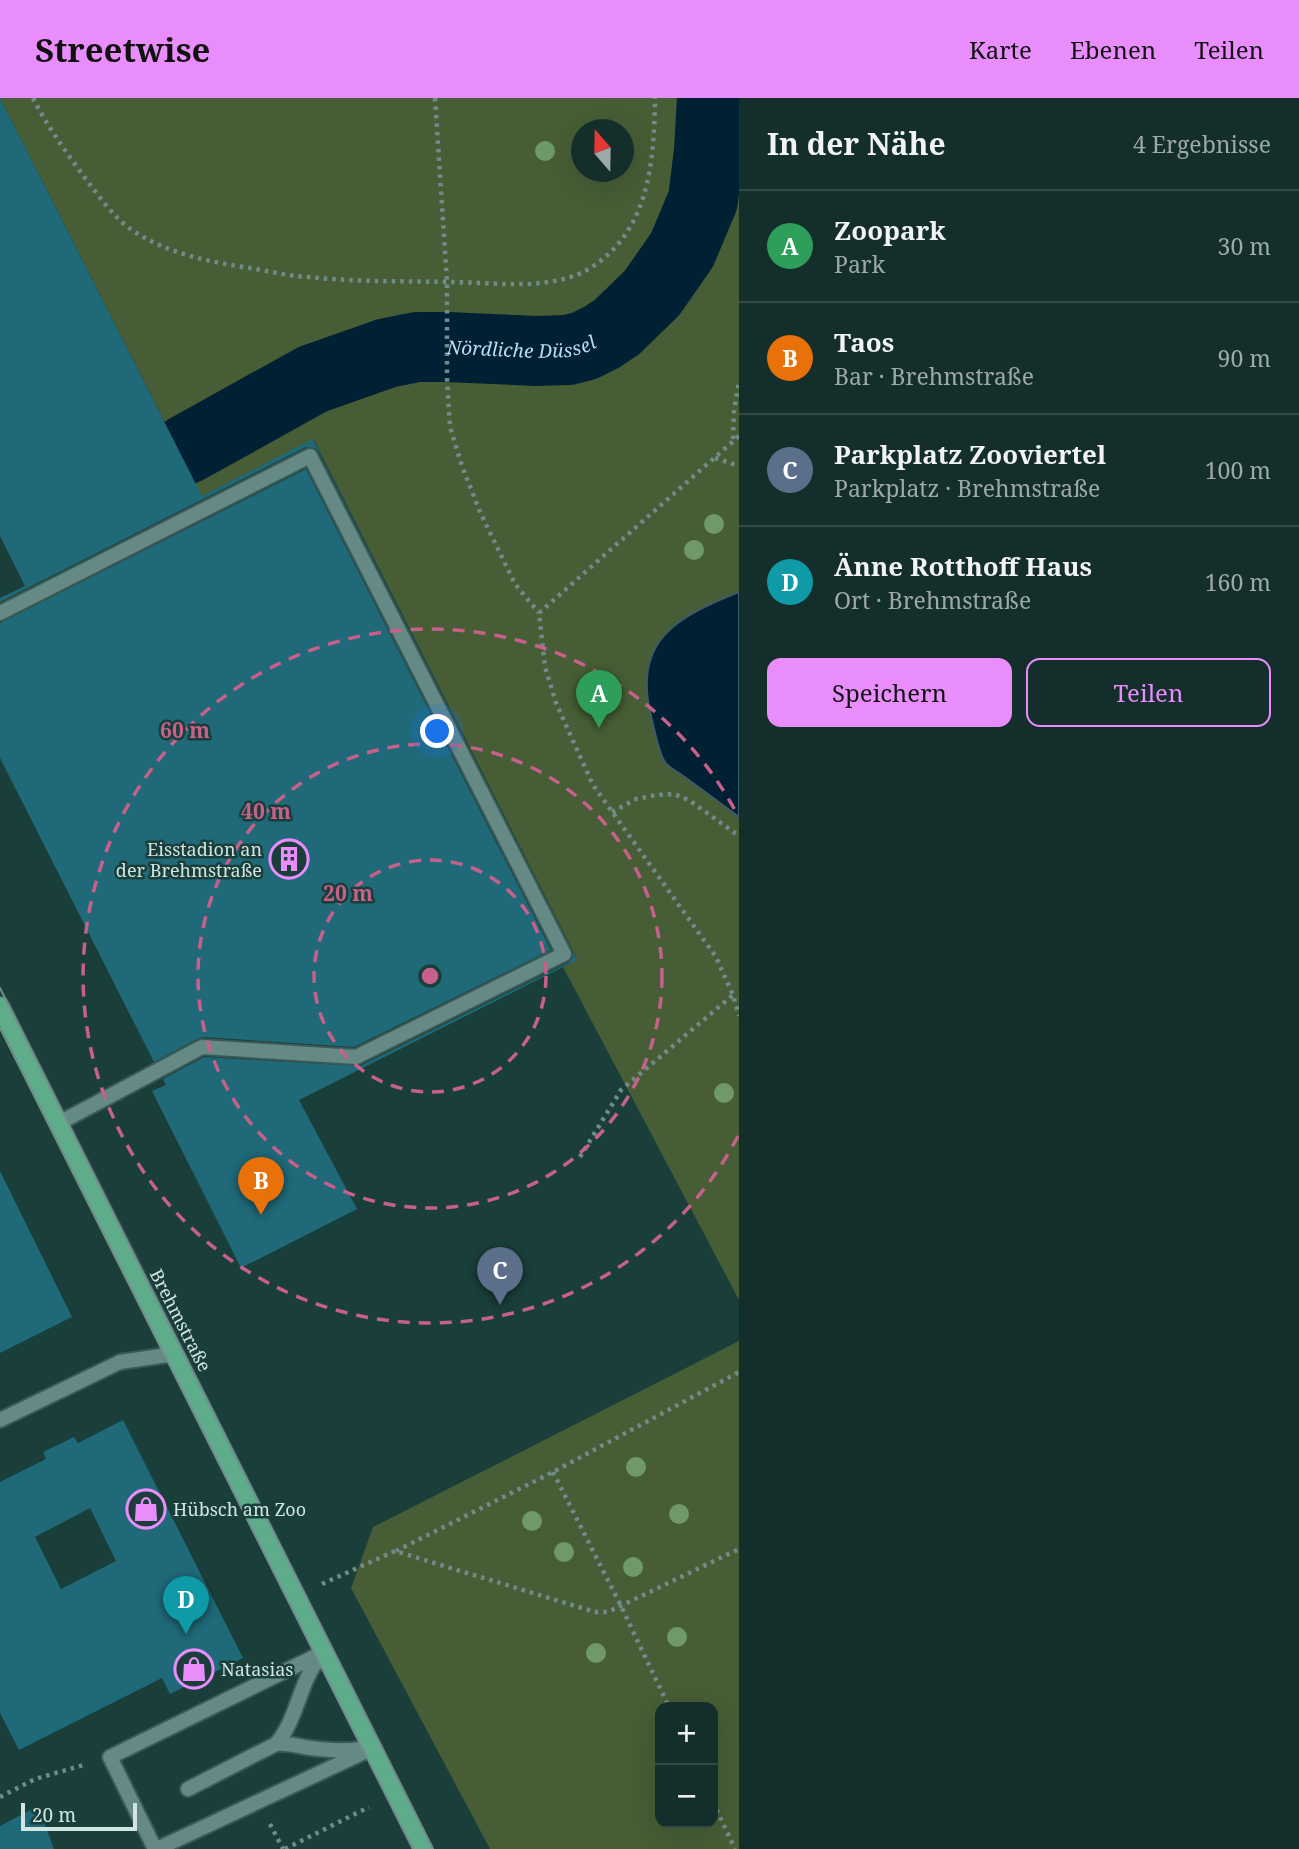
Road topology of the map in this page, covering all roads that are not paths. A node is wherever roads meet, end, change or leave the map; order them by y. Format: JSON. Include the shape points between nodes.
{"nodes":[{"id":1,"x":0,"y":613,"type":"edge"},
{"id":2,"x":0,"y":1006,"type":"edge"},
{"id":3,"x":59,"y":1123,"type":"junction"},
{"id":4,"x":174,"y":1354,"type":"junction"},
{"id":5,"x":0,"y":1420,"type":"edge"},
{"id":6,"x":324,"y":1652,"type":"junction"},
{"id":7,"x":276,"y":1744,"type":"junction"},
{"id":8,"x":373,"y":1748,"type":"junction"},
{"id":9,"x":188,"y":1789,"type":"dead end"},
{"id":10,"x":156,"y":1849,"type":"edge"},
{"id":11,"x":423,"y":1849,"type":"edge"}],
"edges":[{"from":1,"to":3,"type":"street","via":[[310,456],[564,954],[356,1057],[202,1047]]},
{"from":2,"to":3,"type":"main road","name":"Brehmstraße"},
{"from":3,"to":4,"type":"main road","name":"Brehmstraße"},
{"from":4,"to":5,"type":"street","via":[[120,1362]]},
{"from":4,"to":6,"type":"main road","name":"Brehmstraße"},
{"from":6,"to":7,"type":"street","via":[[312,1667]]},
{"from":6,"to":8,"type":"main road","name":"Brehmstraße"},
{"from":6,"to":10,"type":"street","via":[[110,1757]]},
{"from":7,"to":8,"type":"street","via":[[345,1751]]},
{"from":7,"to":9,"type":"street"},
{"from":8,"to":10,"type":"street"},
{"from":8,"to":11,"type":"main road","name":"Brehmstraße"}]}
